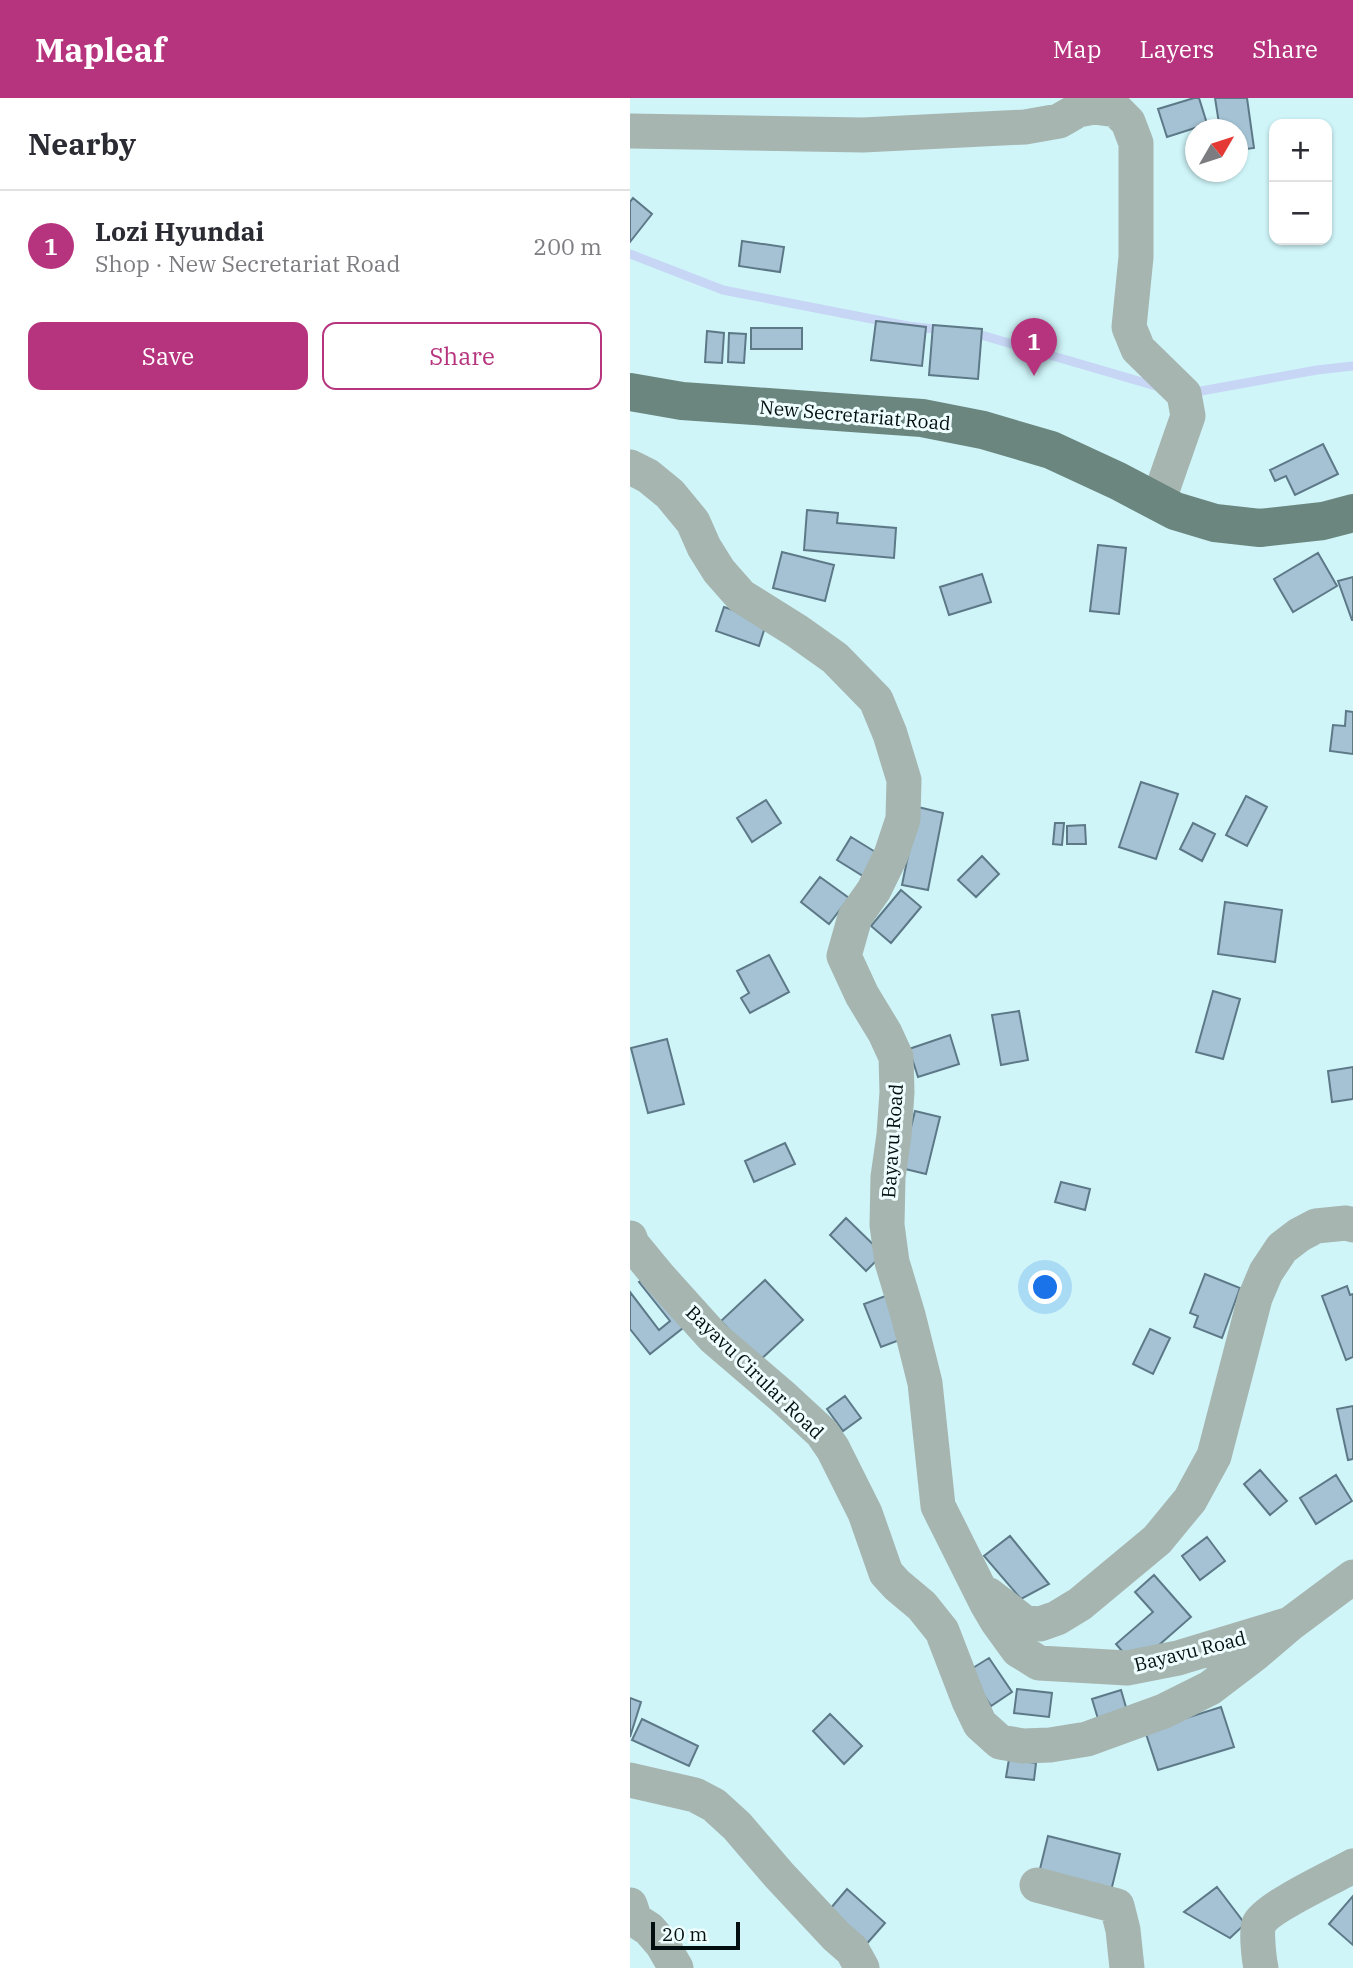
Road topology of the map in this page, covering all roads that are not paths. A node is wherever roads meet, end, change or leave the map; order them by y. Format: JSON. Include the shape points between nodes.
{"nodes":[{"id":1,"x":630,"y":131,"type":"edge"},
{"id":2,"x":630,"y":392,"type":"edge"},
{"id":3,"x":630,"y":467,"type":"edge"},
{"id":4,"x":1158,"y":502,"type":"junction"},
{"id":5,"x":1353,"y":513,"type":"edge"},
{"id":6,"x":1353,"y":1225,"type":"edge"},
{"id":7,"x":630,"y":1238,"type":"edge"},
{"id":8,"x":1353,"y":1577,"type":"edge"},
{"id":9,"x":978,"y":1587,"type":"junction"},
{"id":10,"x":1290,"y":1624,"type":"junction"},
{"id":11,"x":630,"y":1780,"type":"edge"},
{"id":12,"x":1353,"y":1866,"type":"edge"},
{"id":13,"x":1037,"y":1885,"type":"dead end"},
{"id":14,"x":630,"y":1905,"type":"edge"},
{"id":15,"x":676,"y":1968,"type":"edge"},
{"id":16,"x":862,"y":1968,"type":"edge"},
{"id":17,"x":1127,"y":1968,"type":"edge"},
{"id":18,"x":1261,"y":1968,"type":"edge"}],
"edges":[{"from":1,"to":4,"type":"street","via":[[863,135],[1026,127],[1059,121],[1078,110],[1116,110],[1128,122],[1136,143],[1136,257],[1129,327],[1138,349],[1184,394],[1188,416]]},
{"from":2,"to":4,"type":"main road","name":"New Secretariat Road","via":[[682,401],[922,418],[983,430],[1051,450]]},
{"from":3,"to":9,"type":"street","name":"Bayavu Road","via":[[670,494],[693,522],[719,571],[741,596],[835,659],[876,700],[890,734],[904,780],[903,819],[886,867],[855,917],[844,956],[896,1057],[887,1225],[892,1262],[925,1383],[938,1506]]},
{"from":4,"to":5,"type":"main road","name":"New Secretariat Road","via":[[1215,523],[1260,528],[1323,522]]},
{"from":6,"to":9,"type":"street","via":[[1316,1226],[1299,1235],[1282,1248],[1266,1272],[1214,1455],[1190,1500],[1157,1540],[1080,1604],[1040,1624],[1024,1622]]},
{"from":7,"to":10,"type":"street","name":"Bayavu Cirular Road","via":[[714,1338],[827,1441],[865,1513],[886,1573],[943,1632],[980,1724],[1000,1742],[1023,1746],[1087,1739],[1164,1711],[1209,1688]]},
{"from":8,"to":10,"type":"street","name":"Bayavu Cirular Road"},
{"from":9,"to":10,"type":"street","name":"Bayavu Road","via":[[1018,1650],[1039,1663],[1126,1668],[1178,1658]]},
{"from":11,"to":16,"type":"street","via":[[695,1795],[714,1805],[852,1950]]},
{"from":12,"to":18,"type":"street","via":[[1270,1911],[1259,1924]]},
{"from":13,"to":17,"type":"street","via":[[1117,1906]]},
{"from":14,"to":15,"type":"street","via":[[635,1920],[662,1944]]}]}
